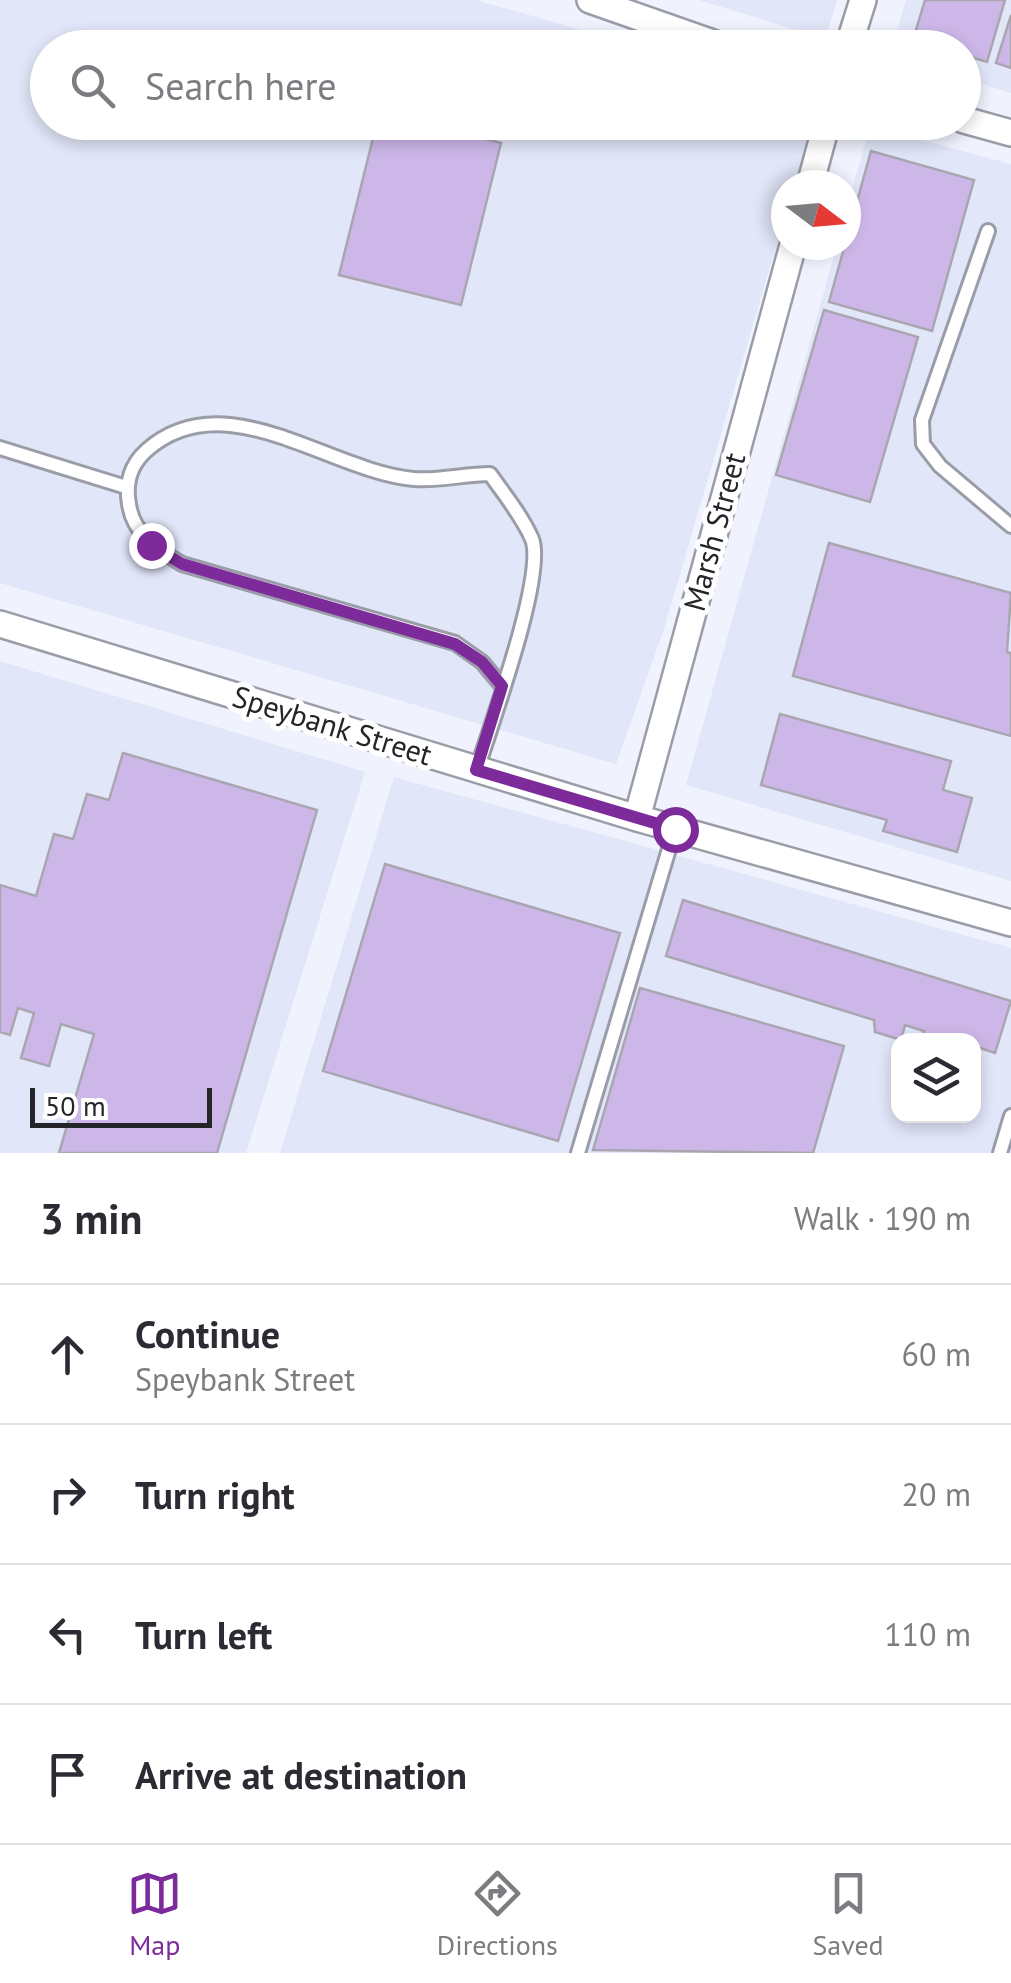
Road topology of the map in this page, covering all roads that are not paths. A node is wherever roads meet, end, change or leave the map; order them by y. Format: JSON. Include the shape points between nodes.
{"nodes":[{"id":1,"x":590,"y":0,"type":"edge"},
{"id":2,"x":862,"y":0,"type":"edge"},
{"id":3,"x":676,"y":30,"type":"edge"},
{"id":4,"x":853,"y":30,"type":"edge"},
{"id":5,"x":981,"y":125,"type":"edge"},
{"id":6,"x":1011,"y":133,"type":"edge"},
{"id":7,"x":822,"y":140,"type":"edge"},
{"id":8,"x":814,"y":170,"type":"edge"},
{"id":9,"x":988,"y":231,"type":"dead end"},
{"id":10,"x":789,"y":260,"type":"edge"},
{"id":11,"x":0,"y":448,"type":"edge"},
{"id":12,"x":126,"y":487,"type":"junction"},
{"id":13,"x":1011,"y":526,"type":"edge"},
{"id":14,"x":0,"y":624,"type":"edge"},
{"id":15,"x":502,"y":686,"type":"junction"},
{"id":16,"x":476,"y":770,"type":"junction"},
{"id":17,"x":637,"y":818,"type":"junction"},
{"id":18,"x":675,"y":829,"type":"junction"},
{"id":19,"x":1011,"y":922,"type":"edge"},
{"id":20,"x":1011,"y":1116,"type":"edge"},
{"id":21,"x":578,"y":1153,"type":"edge"},
{"id":22,"x":1000,"y":1153,"type":"edge"}],
"edges":[{"from":1,"to":3,"type":"street"},
{"from":2,"to":4,"type":"street"},
{"from":5,"to":6,"type":"street"},
{"from":7,"to":8,"type":"street"},
{"from":9,"to":13,"type":"lane","via":[[922,420],[924,444],[940,466]]},
{"from":10,"to":17,"type":"street","name":"Marsh Street"},
{"from":11,"to":12,"type":"lane"},
{"from":12,"to":15,"type":"lane","via":[[131,517],[151,545],[182,564],[455,644]]},
{"from":12,"to":15,"type":"lane","via":[[138,458],[161,438],[229,422],[414,479],[490,474],[534,542],[532,584]]},
{"from":14,"to":16,"type":"street","name":"Speybank Street"},
{"from":15,"to":16,"type":"lane"},
{"from":16,"to":17,"type":"street","name":"Speybank Street"},
{"from":17,"to":18,"type":"street","name":"Speybank Street"},
{"from":18,"to":19,"type":"street","name":"Speybank Street"},
{"from":18,"to":21,"type":"lane"},
{"from":20,"to":22,"type":"lane"}]}
